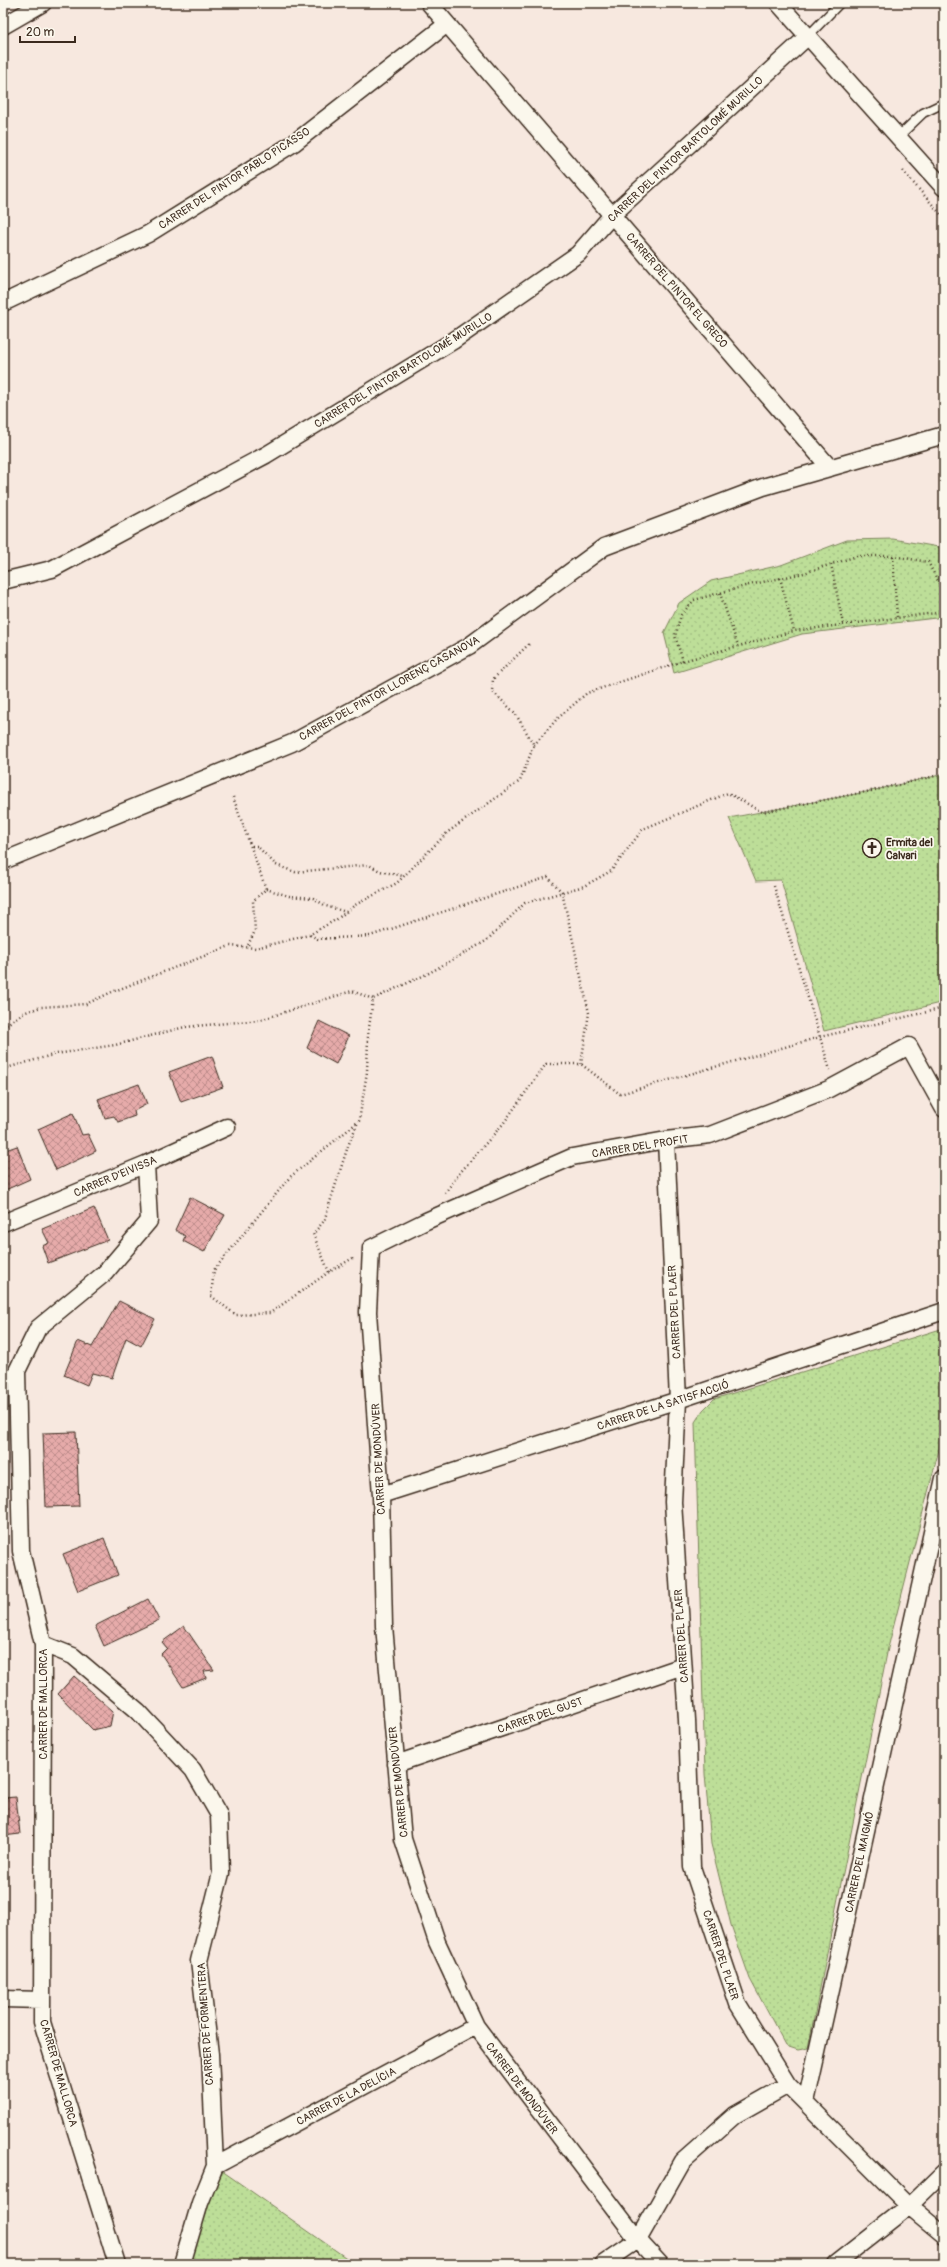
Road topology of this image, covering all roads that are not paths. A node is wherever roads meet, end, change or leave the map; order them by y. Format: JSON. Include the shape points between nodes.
{"nodes":[{"id":1,"x":43,"y":3,"type":"edge"},
{"id":2,"x":429,"y":3,"type":"edge"},
{"id":3,"x":778,"y":3,"type":"edge"},
{"id":4,"x":840,"y":3,"type":"edge"},
{"id":5,"x":447,"y":24,"type":"junction"},
{"id":6,"x":3,"y":26,"type":"edge"},
{"id":7,"x":807,"y":37,"type":"junction"},
{"id":8,"x":944,"y":103,"type":"edge"},
{"id":9,"x":898,"y":137,"type":"junction"},
{"id":10,"x":944,"y":188,"type":"edge"},
{"id":11,"x":612,"y":215,"type":"junction"},
{"id":12,"x":3,"y":303,"type":"edge"},
{"id":13,"x":944,"y":435,"type":"edge"},
{"id":14,"x":830,"y":468,"type":"junction"},
{"id":15,"x":3,"y":580,"type":"edge"},
{"id":16,"x":3,"y":861,"type":"edge"},
{"id":17,"x":944,"y":1109,"type":"edge"},
{"id":18,"x":227,"y":1128,"type":"dead end"},
{"id":19,"x":666,"y":1140,"type":"junction"},
{"id":20,"x":146,"y":1164,"type":"junction"},
{"id":21,"x":3,"y":1223,"type":"edge"},
{"id":22,"x":371,"y":1248,"type":"joint"},
{"id":23,"x":944,"y":1311,"type":"edge"},
{"id":24,"x":678,"y":1400,"type":"junction"},
{"id":25,"x":944,"y":1478,"type":"edge"},
{"id":26,"x":381,"y":1495,"type":"junction"},
{"id":27,"x":43,"y":1644,"type":"junction"},
{"id":28,"x":683,"y":1666,"type":"junction"},
{"id":29,"x":396,"y":1764,"type":"junction"},
{"id":30,"x":3,"y":1999,"type":"edge"},
{"id":31,"x":42,"y":2000,"type":"junction"},
{"id":32,"x":476,"y":2026,"type":"junction"},
{"id":33,"x":788,"y":2085,"type":"junction"},
{"id":34,"x":806,"y":2102,"type":"junction"},
{"id":35,"x":215,"y":2166,"type":"junction"},
{"id":36,"x":944,"y":2172,"type":"edge"},
{"id":37,"x":910,"y":2206,"type":"junction"},
{"id":38,"x":944,"y":2235,"type":"edge"},
{"id":39,"x":638,"y":2240,"type":"junction"},
{"id":40,"x":117,"y":2264,"type":"edge"},
{"id":41,"x":182,"y":2264,"type":"edge"},
{"id":42,"x":603,"y":2264,"type":"edge"},
{"id":43,"x":660,"y":2264,"type":"edge"},
{"id":44,"x":835,"y":2264,"type":"edge"}],
"edges":[{"from":1,"to":6,"type":"street"},
{"from":2,"to":5,"type":"street","name":"CARRER DEL PINTOR EL GRECO"},
{"from":3,"to":7,"type":"street"},
{"from":4,"to":7,"type":"lane"},
{"from":5,"to":11,"type":"street","name":"CARRER DEL PINTOR EL GRECO"},
{"from":5,"to":12,"type":"street","name":"CARRER DEL PINTOR PABLO PICASSO","via":[[294,143],[148,234]]},
{"from":7,"to":9,"type":"street"},
{"from":7,"to":11,"type":"street","name":"CARRER DEL PINTOR BARTOLOMÉ MURILLO"},
{"from":8,"to":9,"type":"lane","via":[[923,113]]},
{"from":9,"to":10,"type":"street"},
{"from":11,"to":14,"type":"street","name":"CARRER DEL PINTOR EL GRECO"},
{"from":11,"to":15,"type":"street","name":"CARRER DEL PINTOR BARTOLOMÉ MURILLO","via":[[578,254],[453,341],[272,451],[52,568]]},
{"from":13,"to":14,"type":"street","name":"CARRER DEL PINTOR LLORENÇ CASANOVA"},
{"from":14,"to":16,"type":"street","name":"CARRER DEL PINTOR LLORENÇ CASANOVA","via":[[763,487],[604,547],[468,646],[292,743]]},
{"from":17,"to":19,"type":"street","name":"CARRER DEL PROFIT","via":[[909,1046],[835,1086],[710,1135]]},
{"from":18,"to":20,"type":"street","name":"CARRER D'EIVISSA"},
{"from":19,"to":22,"type":"street","name":"CARRER DEL PROFIT","via":[[572,1157]]},
{"from":19,"to":24,"type":"street","name":"CARRER DEL PLAER"},
{"from":20,"to":21,"type":"street","name":"CARRER D'EIVISSA"},
{"from":20,"to":27,"type":"street","name":"CARRER DE MALLORCA","via":[[149,1221],[105,1272],[38,1328],[17,1370],[21,1551]]},
{"from":22,"to":26,"type":"street","name":"CARRER DE MONDÚVER","via":[[368,1312]]},
{"from":23,"to":24,"type":"street","name":"CARRER DE LA SATISFACCIÓ"},
{"from":24,"to":26,"type":"street","name":"CARRER DE LA SATISFACCIÓ"},
{"from":24,"to":28,"type":"street","name":"CARRER DEL PLAER","via":[[673,1502]]},
{"from":25,"to":34,"type":"street","name":"CARRER DEL MAIGMÓ"},
{"from":26,"to":29,"type":"street","name":"CARRER DE MONDÚVER","via":[[384,1626]]},
{"from":27,"to":31,"type":"street","name":"CARRER DE MALLORCA"},
{"from":27,"to":35,"type":"street","name":"CARRER DE FORMENTERA","via":[[73,1656],[138,1711],[193,1770],[219,1815],[221,1872],[199,1961],[210,2054]]},
{"from":28,"to":29,"type":"street","name":"CARRER DEL GUST"},
{"from":28,"to":33,"type":"street","name":"CARRER DEL PLAER","via":[[692,1867],[738,2004]]},
{"from":29,"to":32,"type":"street","name":"CARRER DE MONDÚVER","via":[[403,1839],[437,1942]]},
{"from":30,"to":31,"type":"street"},
{"from":31,"to":40,"type":"street","name":"CARRER DE MALLORCA","via":[[42,2022]]},
{"from":32,"to":35,"type":"street","name":"CARRER DE LA DELÍCIA"},
{"from":32,"to":39,"type":"street","name":"CARRER DE MONDÚVER"},
{"from":33,"to":34,"type":"street","name":"CARRER DEL PLAER"},
{"from":33,"to":39,"type":"street","via":[[735,2115],[683,2161]]},
{"from":34,"to":37,"type":"street"},
{"from":35,"to":41,"type":"street","name":"CARRER DE FORMENTERA","via":[[200,2203]]},
{"from":36,"to":37,"type":"street"},
{"from":37,"to":38,"type":"street"},
{"from":37,"to":44,"type":"street"},
{"from":39,"to":42,"type":"street"},
{"from":39,"to":43,"type":"street","name":"CARRER DE MONDÚVER"}]}
